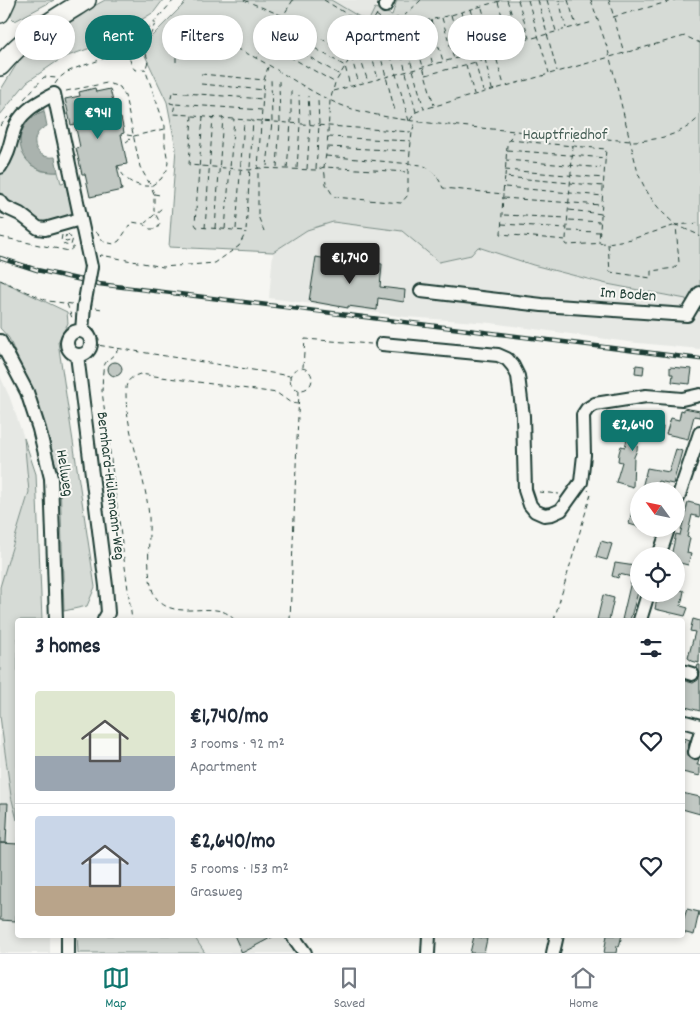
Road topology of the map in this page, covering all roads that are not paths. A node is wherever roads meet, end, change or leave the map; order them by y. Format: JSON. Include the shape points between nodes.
{"nodes":[{"id":1,"x":6,"y":0,"type":"edge"},
{"id":2,"x":86,"y":0,"type":"edge"},
{"id":3,"x":0,"y":13,"type":"edge"},
{"id":4,"x":0,"y":66,"type":"edge"},
{"id":5,"x":0,"y":166,"type":"edge"},
{"id":6,"x":0,"y":201,"type":"edge"},
{"id":7,"x":80,"y":219,"type":"junction"},
{"id":8,"x":420,"y":291,"type":"dead end"},
{"id":9,"x":700,"y":292,"type":"edge"},
{"id":10,"x":82,"y":331,"type":"junction"},
{"id":11,"x":0,"y":341,"type":"edge"},
{"id":12,"x":382,"y":344,"type":"road end"},
{"id":13,"x":77,"y":355,"type":"junction"},
{"id":14,"x":700,"y":395,"type":"edge"},
{"id":15,"x":700,"y":433,"type":"edge"},
{"id":16,"x":683,"y":482,"type":"edge"},
{"id":17,"x":646,"y":602,"type":"edge"},
{"id":18,"x":56,"y":618,"type":"edge"},
{"id":19,"x":105,"y":618,"type":"edge"},
{"id":20,"x":641,"y":618,"type":"edge"},
{"id":21,"x":685,"y":722,"type":"edge"},
{"id":22,"x":700,"y":726,"type":"edge"},
{"id":23,"x":700,"y":734,"type":"edge"},
{"id":24,"x":696,"y":752,"type":"dead end"},
{"id":25,"x":68,"y":938,"type":"edge"},
{"id":26,"x":294,"y":938,"type":"edge"},
{"id":27,"x":428,"y":938,"type":"edge"},
{"id":28,"x":556,"y":938,"type":"edge"},
{"id":29,"x":68,"y":953,"type":"edge"},
{"id":30,"x":305,"y":953,"type":"edge"},
{"id":31,"x":428,"y":953,"type":"edge"},
{"id":32,"x":553,"y":953,"type":"edge"}],
"edges":[{"from":1,"to":3,"type":"highway"},
{"from":2,"to":4,"type":"highway","via":[[25,39]]},
{"from":5,"to":7,"type":"street","via":[[9,152],[13,132],[22,116],[30,107],[54,94]]},
{"from":6,"to":7,"type":"street","via":[[38,228]]},
{"from":7,"to":10,"type":"street","bridge":true,"via":[[92,267]]},
{"from":8,"to":9,"type":"street","name":"Im Boden","via":[[542,305],[688,314]]},
{"from":10,"to":13,"type":"street","via":[[89,336],[91,344],[84,355]]},
{"from":10,"to":13,"type":"street","via":[[72,333],[67,343],[72,353]]},
{"from":11,"to":18,"type":"street","name":"Hellweg","via":[[27,392],[51,478]]},
{"from":12,"to":14,"type":"street","via":[[498,355],[514,366],[523,416],[525,490],[530,506],[544,514],[562,510],[582,482],[583,415],[587,409],[595,404],[646,396],[682,399]]},
{"from":13,"to":19,"type":"street","name":"Bernhard-Hülsmann-Weg","via":[[106,586],[108,613]]},
{"from":15,"to":16,"type":"street"},
{"from":17,"to":20,"type":"street"},
{"from":21,"to":22,"type":"street"},
{"from":23,"to":24,"type":"street"},
{"from":25,"to":29,"type":"street"},
{"from":26,"to":30,"type":"street"},
{"from":27,"to":31,"type":"street"},
{"from":28,"to":32,"type":"street"}]}
